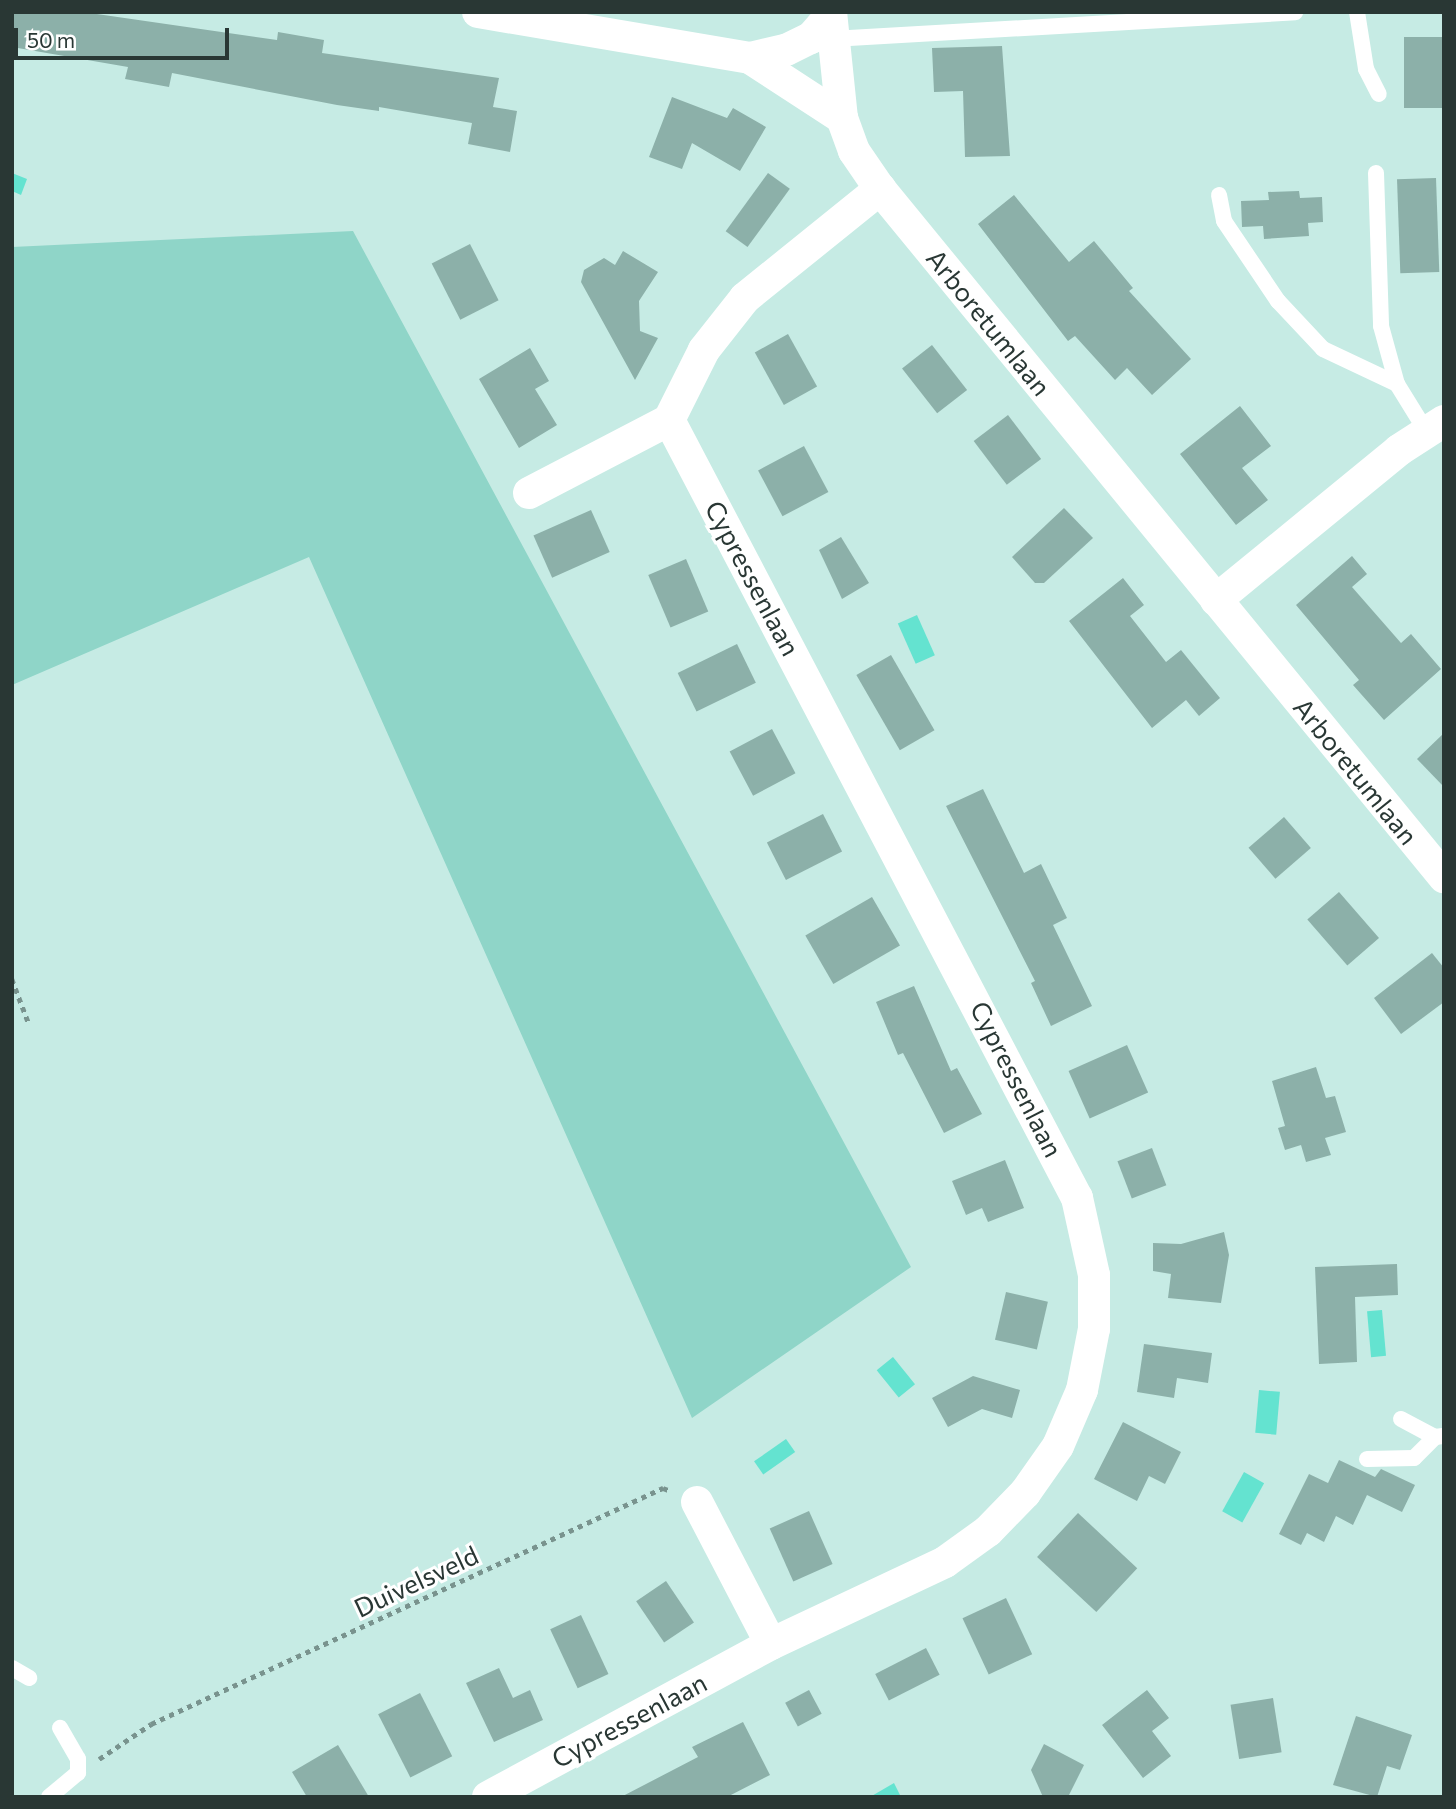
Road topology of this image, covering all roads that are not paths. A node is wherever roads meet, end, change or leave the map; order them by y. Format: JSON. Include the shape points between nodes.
{"nodes":[{"id":1,"x":478,"y":12,"type":"edge"},
{"id":2,"x":1295,"y":12,"type":"edge"},
{"id":3,"x":1357,"y":12,"type":"edge"},
{"id":4,"x":831,"y":22,"type":"edge"},
{"id":5,"x":750,"y":58,"type":"junction"},
{"id":6,"x":1379,"y":94,"type":"dead end"},
{"id":7,"x":842,"y":118,"type":"junction"},
{"id":8,"x":1376,"y":173,"type":"dead end"},
{"id":9,"x":880,"y":190,"type":"junction"},
{"id":10,"x":1219,"y":195,"type":"dead end"},
{"id":11,"x":1397,"y":384,"type":"junction"},
{"id":12,"x":669,"y":420,"type":"junction"},
{"id":13,"x":1435,"y":426,"type":"edge"},
{"id":14,"x":529,"y":493,"type":"dead end"},
{"id":15,"x":1216,"y":600,"type":"junction"},
{"id":16,"x":1439,"y":862,"type":"edge"},
{"id":17,"x":1401,"y":1419,"type":"dead end"},
{"id":18,"x":1439,"y":1437,"type":"edge"},
{"id":19,"x":1367,"y":1459,"type":"dead end"},
{"id":20,"x":697,"y":1502,"type":"road end"},
{"id":21,"x":771,"y":1644,"type":"junction"},
{"id":22,"x":12,"y":1668,"type":"edge"},
{"id":23,"x":29,"y":1678,"type":"dead end"},
{"id":24,"x":60,"y":1728,"type":"dead end"},
{"id":25,"x":49,"y":1797,"type":"edge"},
{"id":26,"x":488,"y":1797,"type":"edge"}],
"edges":[{"from":1,"to":5,"type":"street"},
{"from":2,"to":4,"type":"lane"},
{"from":3,"to":6,"type":"lane","via":[[1366,69]]},
{"from":4,"to":5,"type":"street","via":[[786,50]]},
{"from":4,"to":7,"type":"street","name":"Arboretumlaan"},
{"from":5,"to":7,"type":"street"},
{"from":7,"to":9,"type":"street","name":"Arboretumlaan","via":[[854,151]]},
{"from":8,"to":11,"type":"lane","via":[[1381,327]]},
{"from":9,"to":12,"type":"street","via":[[745,298],[704,350]]},
{"from":9,"to":15,"type":"street","name":"Arboretumlaan"},
{"from":10,"to":11,"type":"lane","via":[[1224,222],[1278,301],[1323,349]]},
{"from":11,"to":13,"type":"lane"},
{"from":12,"to":14,"type":"street"},
{"from":12,"to":21,"type":"street","name":"Cypressenlaan","via":[[1050,1139],[1077,1198],[1094,1275],[1094,1329],[1082,1390],[1058,1446],[1025,1493],[988,1531],[945,1562]]},
{"from":13,"to":15,"type":"street"},
{"from":15,"to":16,"type":"street","name":"Arboretumlaan"},
{"from":17,"to":18,"type":"lane"},
{"from":18,"to":19,"type":"lane","via":[[1414,1458]]},
{"from":20,"to":21,"type":"street"},
{"from":21,"to":26,"type":"street","name":"Cypressenlaan"},
{"from":22,"to":23,"type":"lane"},
{"from":24,"to":25,"type":"lane","via":[[78,1759],[78,1773]]}]}
